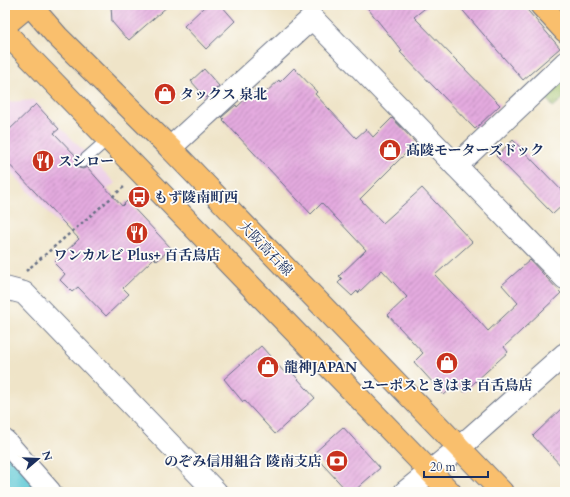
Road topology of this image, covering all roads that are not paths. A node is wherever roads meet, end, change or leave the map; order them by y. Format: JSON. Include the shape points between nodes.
{"nodes":[{"id":1,"x":29,"y":5,"type":"edge"},
{"id":2,"x":541,"y":5,"type":"edge"},
{"id":3,"x":5,"y":25,"type":"edge"},
{"id":4,"x":565,"y":31,"type":"edge"},
{"id":5,"x":5,"y":32,"type":"edge"},
{"id":6,"x":565,"y":63,"type":"edge"},
{"id":7,"x":108,"y":139,"type":"junction"},
{"id":8,"x":170,"y":148,"type":"junction"},
{"id":9,"x":82,"y":162,"type":"dead end"},
{"id":10,"x":456,"y":166,"type":"junction"},
{"id":11,"x":565,"y":278,"type":"edge"},
{"id":12,"x":13,"y":281,"type":"edge"},
{"id":13,"x":565,"y":354,"type":"edge"},
{"id":14,"x":5,"y":441,"type":"edge"},
{"id":15,"x":459,"y":448,"type":"junction"},
{"id":16,"x":430,"y":472,"type":"junction"},
{"id":17,"x":50,"y":492,"type":"edge"},
{"id":18,"x":216,"y":492,"type":"edge"},
{"id":19,"x":405,"y":492,"type":"edge"},
{"id":20,"x":450,"y":492,"type":"edge"},
{"id":21,"x":502,"y":492,"type":"edge"}],
"edges":[{"from":1,"to":3,"type":"main road"},
{"from":1,"to":8,"type":"main road","name":"大阪高石線"},
{"from":2,"to":4,"type":"main road"},
{"from":5,"to":7,"type":"main road"},
{"from":6,"to":10,"type":"street"},
{"from":7,"to":9,"type":"lane"},
{"from":7,"to":16,"type":"main road"},
{"from":8,"to":10,"type":"street","via":[[312,18]]},
{"from":8,"to":15,"type":"main road","name":"大阪高石線"},
{"from":10,"to":11,"type":"street"},
{"from":12,"to":18,"type":"street"},
{"from":13,"to":15,"type":"street"},
{"from":14,"to":17,"type":"street"},
{"from":15,"to":16,"type":"street"},
{"from":15,"to":21,"type":"main road","name":"大阪高石線"},
{"from":16,"to":19,"type":"street"},
{"from":16,"to":20,"type":"main road"}]}
